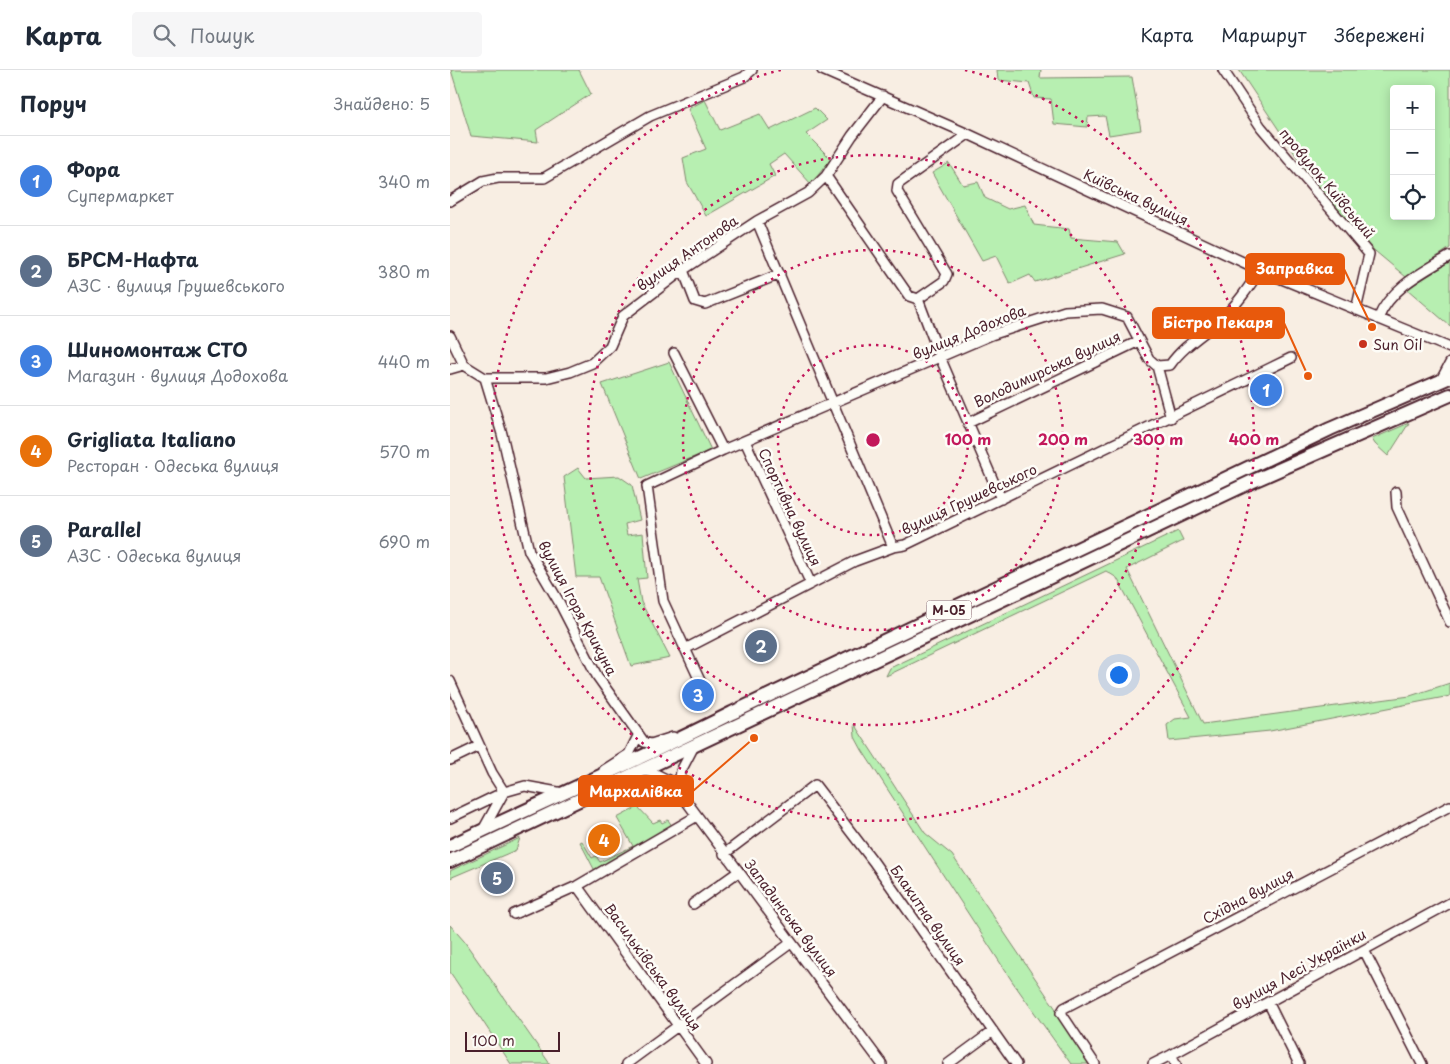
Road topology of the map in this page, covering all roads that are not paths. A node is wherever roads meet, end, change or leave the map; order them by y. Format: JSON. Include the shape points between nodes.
{"nodes":[{"id":1,"x":752,"y":70,"type":"edge"},
{"id":2,"x":822,"y":70,"type":"edge"},
{"id":3,"x":1223,"y":70,"type":"edge"},
{"id":4,"x":883,"y":96,"type":"junction"},
{"id":5,"x":968,"y":134,"type":"junction"},
{"id":6,"x":826,"y":176,"type":"junction"},
{"id":7,"x":450,"y":200,"type":"edge"},
{"id":8,"x":757,"y":221,"type":"junction"},
{"id":9,"x":1450,"y":256,"type":"edge"},
{"id":10,"x":683,"y":270,"type":"junction"},
{"id":11,"x":1260,"y":270,"type":"junction"},
{"id":12,"x":780,"y":274,"type":"junction"},
{"id":13,"x":918,"y":299,"type":"junction"},
{"id":14,"x":1356,"y":310,"type":"junction"},
{"id":15,"x":1378,"y":319,"type":"junction"},
{"id":16,"x":450,"y":336,"type":"edge"},
{"id":17,"x":1139,"y":341,"type":"junction"},
{"id":18,"x":1440,"y":345,"type":"junction"},
{"id":19,"x":1450,"y":349,"type":"edge"},
{"id":20,"x":674,"y":353,"type":"dead end"},
{"id":21,"x":940,"y":357,"type":"junction"},
{"id":22,"x":1291,"y":358,"type":"dead end"},
{"id":23,"x":1450,"y":359,"type":"edge"},
{"id":24,"x":1450,"y":363,"type":"edge"},
{"id":25,"x":464,"y":365,"type":"junction"},
{"id":26,"x":1157,"y":366,"type":"junction"},
{"id":27,"x":450,"y":369,"type":"edge"},
{"id":28,"x":485,"y":378,"type":"junction"},
{"id":29,"x":1446,"y":379,"type":"edge"},
{"id":30,"x":1448,"y":397,"type":"edge"},
{"id":31,"x":832,"y":403,"type":"junction"},
{"id":32,"x":1171,"y":418,"type":"junction"},
{"id":33,"x":968,"y":423,"type":"junction"},
{"id":34,"x":745,"y":441,"type":"junction"},
{"id":35,"x":723,"y":450,"type":"junction"},
{"id":36,"x":1396,"y":492,"type":"dead end"},
{"id":37,"x":1001,"y":499,"type":"junction"},
{"id":38,"x":893,"y":547,"type":"junction"},
{"id":39,"x":811,"y":584,"type":"junction"},
{"id":40,"x":1450,"y":622,"type":"edge"},
{"id":41,"x":686,"y":649,"type":"junction"},
{"id":42,"x":450,"y":682,"type":"edge"},
{"id":43,"x":702,"y":682,"type":"dead end"},
{"id":44,"x":638,"y":736,"type":"junction"},
{"id":45,"x":695,"y":738,"type":"junction"},
{"id":46,"x":479,"y":746,"type":"junction"},
{"id":47,"x":450,"y":760,"type":"edge"},
{"id":48,"x":640,"y":770,"type":"junction"},
{"id":49,"x":592,"y":780,"type":"junction"},
{"id":50,"x":678,"y":790,"type":"junction"},
{"id":51,"x":504,"y":792,"type":"junction"},
{"id":52,"x":563,"y":793,"type":"junction"},
{"id":53,"x":1450,"y":806,"type":"edge"},
{"id":54,"x":697,"y":816,"type":"junction"},
{"id":55,"x":450,"y":818,"type":"edge"},
{"id":56,"x":483,"y":830,"type":"junction"},
{"id":57,"x":450,"y":846,"type":"edge"},
{"id":58,"x":724,"y":854,"type":"junction"},
{"id":59,"x":450,"y":861,"type":"edge"},
{"id":60,"x":738,"y":872,"type":"junction"},
{"id":61,"x":577,"y":886,"type":"junction"},
{"id":62,"x":1450,"y":903,"type":"edge"},
{"id":63,"x":693,"y":904,"type":"dead end"},
{"id":64,"x":514,"y":914,"type":"dead end"},
{"id":65,"x":791,"y":943,"type":"junction"},
{"id":66,"x":1364,"y":950,"type":"junction"},
{"id":67,"x":1268,"y":1002,"type":"junction"},
{"id":68,"x":678,"y":1026,"type":"junction"},
{"id":69,"x":993,"y":1031,"type":"junction"},
{"id":70,"x":1171,"y":1055,"type":"junction"},
{"id":71,"x":626,"y":1064,"type":"edge"},
{"id":72,"x":706,"y":1064,"type":"edge"},
{"id":73,"x":882,"y":1064,"type":"edge"},
{"id":74,"x":948,"y":1064,"type":"edge"},
{"id":75,"x":1016,"y":1064,"type":"edge"},
{"id":76,"x":1095,"y":1064,"type":"edge"},
{"id":77,"x":1153,"y":1064,"type":"edge"},
{"id":78,"x":1176,"y":1064,"type":"edge"},
{"id":79,"x":1299,"y":1064,"type":"edge"},
{"id":80,"x":1422,"y":1064,"type":"edge"}],
"edges":[{"from":1,"to":7,"type":"street","via":[[744,78],[650,116],[544,178],[483,181]]},
{"from":2,"to":4,"type":"street","name":"Київська вулиця"},
{"from":3,"to":14,"type":"street","name":"провулок Київський","via":[[1261,127],[1369,254]]},
{"from":4,"to":5,"type":"street","name":"Київська вулиця"},
{"from":4,"to":6,"type":"street","name":"вулиця Антонова"},
{"from":5,"to":11,"type":"street","name":"Київська вулиця"},
{"from":5,"to":13,"type":"street","via":[[898,184],[897,191],[947,274],[944,281]]},
{"from":6,"to":8,"type":"street","name":"вулиця Антонова","via":[[808,193]]},
{"from":6,"to":13,"type":"street","via":[[909,296]]},
{"from":8,"to":10,"type":"street","name":"вулиця Антонова"},
{"from":8,"to":12,"type":"street"},
{"from":9,"to":15,"type":"street","via":[[1409,281],[1389,301]]},
{"from":10,"to":12,"type":"street","via":[[695,301],[704,304]]},
{"from":10,"to":28,"type":"street","name":"вулиця Антонова","via":[[622,316],[610,346],[592,362],[546,378]]},
{"from":11,"to":14,"type":"street","name":"Київська вулиця"},
{"from":11,"to":26,"type":"street","via":[[1247,291],[1223,318],[1178,354],[1170,365]]},
{"from":12,"to":31,"type":"street"},
{"from":13,"to":21,"type":"street"},
{"from":14,"to":15,"type":"street","name":"Київська вулиця"},
{"from":15,"to":18,"type":"street","name":"Київська вулиця"},
{"from":16,"to":25,"type":"street"},
{"from":17,"to":21,"type":"street","name":"вулиця Додохова","via":[[1127,317],[1102,310],[1066,311],[991,335]]},
{"from":17,"to":26,"type":"street","name":"вулиця Додохова"},
{"from":17,"to":33,"type":"street","name":"Володимирська вулиця"},
{"from":18,"to":19,"type":"street","name":"Київська вулиця"},
{"from":18,"to":23,"type":"street"},
{"from":20,"to":35,"type":"street"},
{"from":21,"to":31,"type":"street","name":"вулиця Додохова"},
{"from":21,"to":33,"type":"street"},
{"from":22,"to":32,"type":"street","name":"вулиця Грушевського"},
{"from":24,"to":29,"type":"street"},
{"from":25,"to":27,"type":"street"},
{"from":25,"to":28,"type":"street"},
{"from":26,"to":32,"type":"street"},
{"from":28,"to":44,"type":"street","name":"вулиця Ігоря Крикуна","via":[[502,434],[529,551],[597,676]]},
{"from":29,"to":45,"type":"highway","number":"М-05","via":[[1330,429]]},
{"from":30,"to":45,"type":"highway","number":"М-05","via":[[1243,486]]},
{"from":31,"to":34,"type":"street","name":"вулиця Додохова"},
{"from":31,"to":38,"type":"street"},
{"from":32,"to":37,"type":"street","name":"вулиця Грушевського"},
{"from":33,"to":37,"type":"street"},
{"from":34,"to":35,"type":"street","name":"вулиця Додохова"},
{"from":34,"to":39,"type":"street","name":"Спортивна вулиця"},
{"from":35,"to":41,"type":"street","name":"вулиця Додохова","via":[[647,486],[663,601]]},
{"from":36,"to":40,"type":"street","via":[[1397,507]]},
{"from":37,"to":38,"type":"street","name":"вулиця Грушевського","via":[[905,545]]},
{"from":38,"to":39,"type":"street","name":"вулиця Грушевського","via":[[855,561]]},
{"from":39,"to":41,"type":"street","name":"вулиця Грушевського"},
{"from":41,"to":43,"type":"street","name":"вулиця Додохова"},
{"from":42,"to":46,"type":"street"},
{"from":44,"to":45,"type":"street","via":[[651,744]]},
{"from":44,"to":49,"type":"street","via":[[629,754]]},
{"from":45,"to":48,"type":"highway","number":"М-05"},
{"from":45,"to":49,"type":"highway","number":"М-05"},
{"from":45,"to":50,"type":"street"},
{"from":46,"to":47,"type":"street"},
{"from":46,"to":51,"type":"street"},
{"from":48,"to":50,"type":"street","name":"Западинська вулиця","via":[[666,777]]},
{"from":48,"to":59,"type":"highway","number":"М-05"},
{"from":49,"to":52,"type":"highway","number":"М-05"},
{"from":50,"to":54,"type":"street","name":"Западинська вулиця"},
{"from":51,"to":52,"type":"street","via":[[525,786]]},
{"from":51,"to":55,"type":"street"},
{"from":51,"to":56,"type":"street"},
{"from":52,"to":56,"type":"highway","number":"М-05"},
{"from":53,"to":76,"type":"street","name":"Східна вулиця","via":[[1064,1008],[1061,1013]]},
{"from":54,"to":58,"type":"street","name":"Западинська вулиця"},
{"from":54,"to":61,"type":"street"},
{"from":56,"to":57,"type":"highway","number":"М-05"},
{"from":58,"to":60,"type":"street","name":"Западинська вулиця"},
{"from":58,"to":69,"type":"street","name":"Блакитна вулиця","via":[[815,785]]},
{"from":60,"to":63,"type":"street"},
{"from":60,"to":65,"type":"street","name":"Западинська вулиця"},
{"from":61,"to":64,"type":"street"},
{"from":61,"to":68,"type":"street","name":"Васильківська вулиця"},
{"from":62,"to":66,"type":"street","name":"вулиця Лесі Українки"},
{"from":65,"to":68,"type":"street"},
{"from":65,"to":73,"type":"street","name":"Западинська вулиця"},
{"from":66,"to":67,"type":"street","name":"вулиця Лесі Українки"},
{"from":66,"to":80,"type":"street"},
{"from":67,"to":70,"type":"street","name":"вулиця Лесі Українки"},
{"from":67,"to":79,"type":"street"},
{"from":68,"to":71,"type":"street"},
{"from":68,"to":72,"type":"street","name":"Васильківська вулиця"},
{"from":69,"to":74,"type":"street"},
{"from":69,"to":75,"type":"street","name":"Блакитна вулиця"},
{"from":70,"to":77,"type":"street","name":"вулиця Лесі Українки"},
{"from":70,"to":78,"type":"street"}]}
